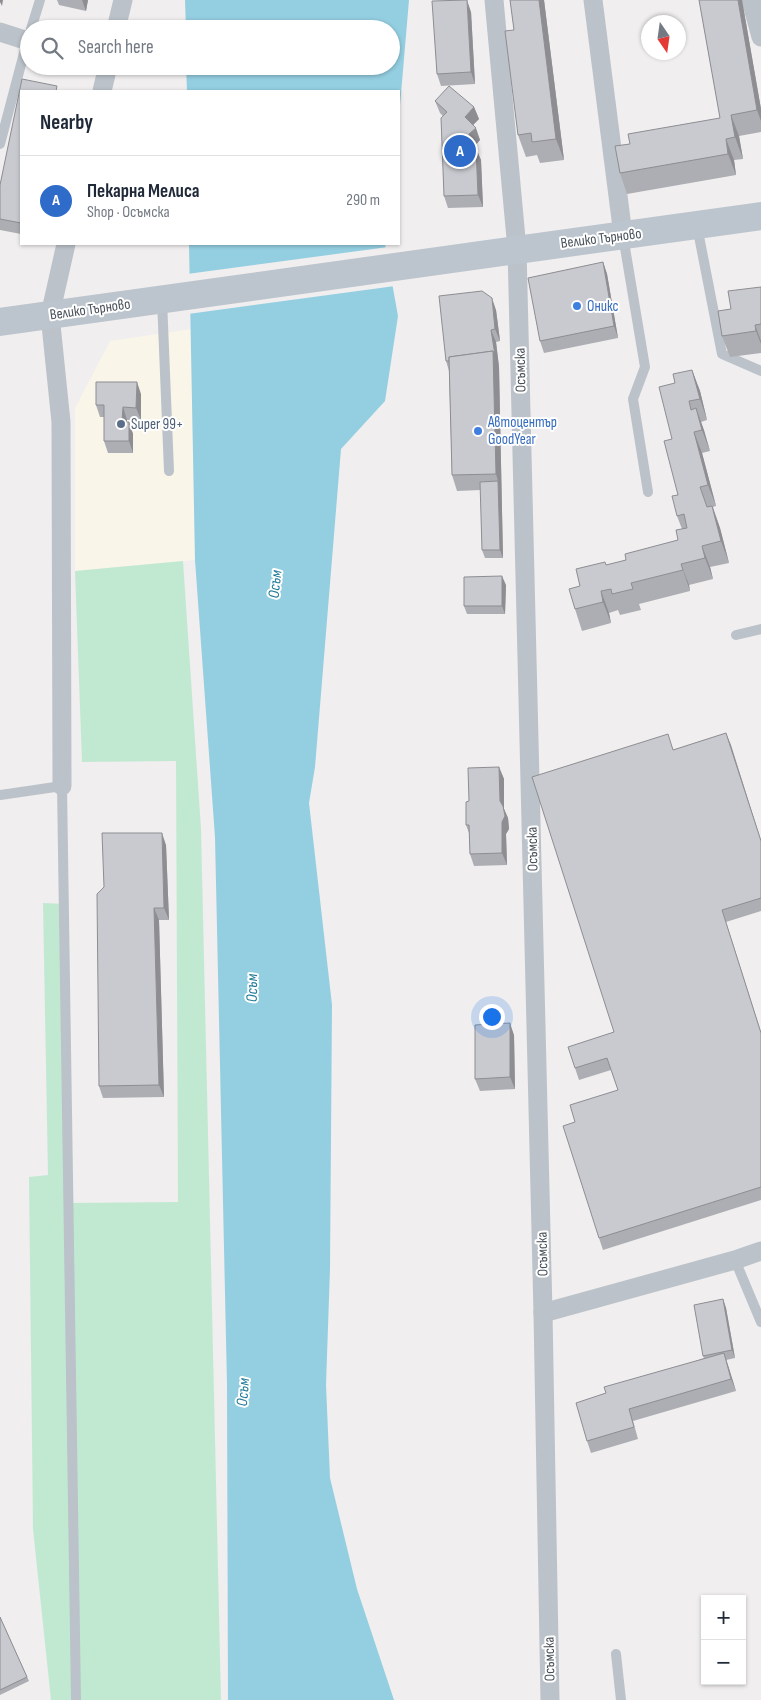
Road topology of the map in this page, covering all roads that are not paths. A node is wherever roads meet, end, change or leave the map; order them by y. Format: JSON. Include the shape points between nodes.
{"nodes":[{"id":1,"x":40,"y":0,"type":"edge"},
{"id":2,"x":123,"y":0,"type":"edge"},
{"id":3,"x":494,"y":0,"type":"edge"},
{"id":4,"x":593,"y":0,"type":"edge"},
{"id":5,"x":751,"y":0,"type":"edge"},
{"id":6,"x":34,"y":20,"type":"edge"},
{"id":7,"x":118,"y":20,"type":"edge"},
{"id":8,"x":0,"y":32,"type":"edge"},
{"id":9,"x":20,"y":35,"type":"edge"},
{"id":10,"x":761,"y":37,"type":"edge"},
{"id":11,"x":20,"y":70,"type":"edge"},
{"id":12,"x":106,"y":75,"type":"edge"},
{"id":13,"x":102,"y":90,"type":"edge"},
{"id":14,"x":0,"y":144,"type":"edge"},
{"id":15,"x":761,"y":216,"type":"edge"},
{"id":16,"x":697,"y":225,"type":"junction"},
{"id":17,"x":623,"y":235,"type":"junction"},
{"id":18,"x":66,"y":245,"type":"edge"},
{"id":19,"x":517,"y":249,"type":"junction"},
{"id":20,"x":171,"y":298,"type":"junction"},
{"id":21,"x":50,"y":315,"type":"junction"},
{"id":22,"x":0,"y":322,"type":"edge"},
{"id":23,"x":761,"y":371,"type":"edge"},
{"id":24,"x":168,"y":471,"type":"dead end"},
{"id":25,"x":648,"y":492,"type":"dead end"},
{"id":26,"x":761,"y":629,"type":"edge"},
{"id":27,"x":736,"y":635,"type":"dead end"},
{"id":28,"x":62,"y":786,"type":"junction"},
{"id":29,"x":0,"y":795,"type":"edge"},
{"id":30,"x":761,"y":1251,"type":"edge"},
{"id":31,"x":735,"y":1260,"type":"junction"},
{"id":32,"x":543,"y":1313,"type":"junction"},
{"id":33,"x":761,"y":1322,"type":"edge"},
{"id":34,"x":616,"y":1654,"type":"dead end"},
{"id":35,"x":76,"y":1700,"type":"edge"},
{"id":36,"x":550,"y":1700,"type":"edge"},
{"id":37,"x":621,"y":1700,"type":"edge"}],
"edges":[{"from":1,"to":6,"type":"lane"},
{"from":2,"to":7,"type":"street"},
{"from":3,"to":19,"type":"street","name":"Осъмска"},
{"from":4,"to":17,"type":"street"},
{"from":5,"to":10,"type":"street"},
{"from":8,"to":9,"type":"street"},
{"from":11,"to":14,"type":"lane"},
{"from":12,"to":13,"type":"street"},
{"from":15,"to":16,"type":"street","name":"Велико Търново"},
{"from":16,"to":17,"type":"street","name":"Велико Търново"},
{"from":16,"to":23,"type":"lane","via":[[722,354]]},
{"from":17,"to":19,"type":"street","name":"Велико Търново"},
{"from":17,"to":25,"type":"lane","via":[[645,367],[633,399]]},
{"from":18,"to":21,"type":"street"},
{"from":19,"to":20,"type":"street","name":"Велико Търново"},
{"from":19,"to":32,"type":"street","name":"Осъмска"},
{"from":20,"to":21,"type":"street","name":"Велико Търново"},
{"from":20,"to":24,"type":"lane"},
{"from":21,"to":22,"type":"street","name":"Велико Търново"},
{"from":21,"to":28,"type":"street","via":[[61,422]]},
{"from":26,"to":27,"type":"lane"},
{"from":28,"to":29,"type":"lane"},
{"from":28,"to":35,"type":"lane"},
{"from":30,"to":31,"type":"street"},
{"from":31,"to":32,"type":"street"},
{"from":31,"to":33,"type":"lane"},
{"from":32,"to":36,"type":"street","name":"Осъмска"},
{"from":34,"to":37,"type":"lane"}]}
